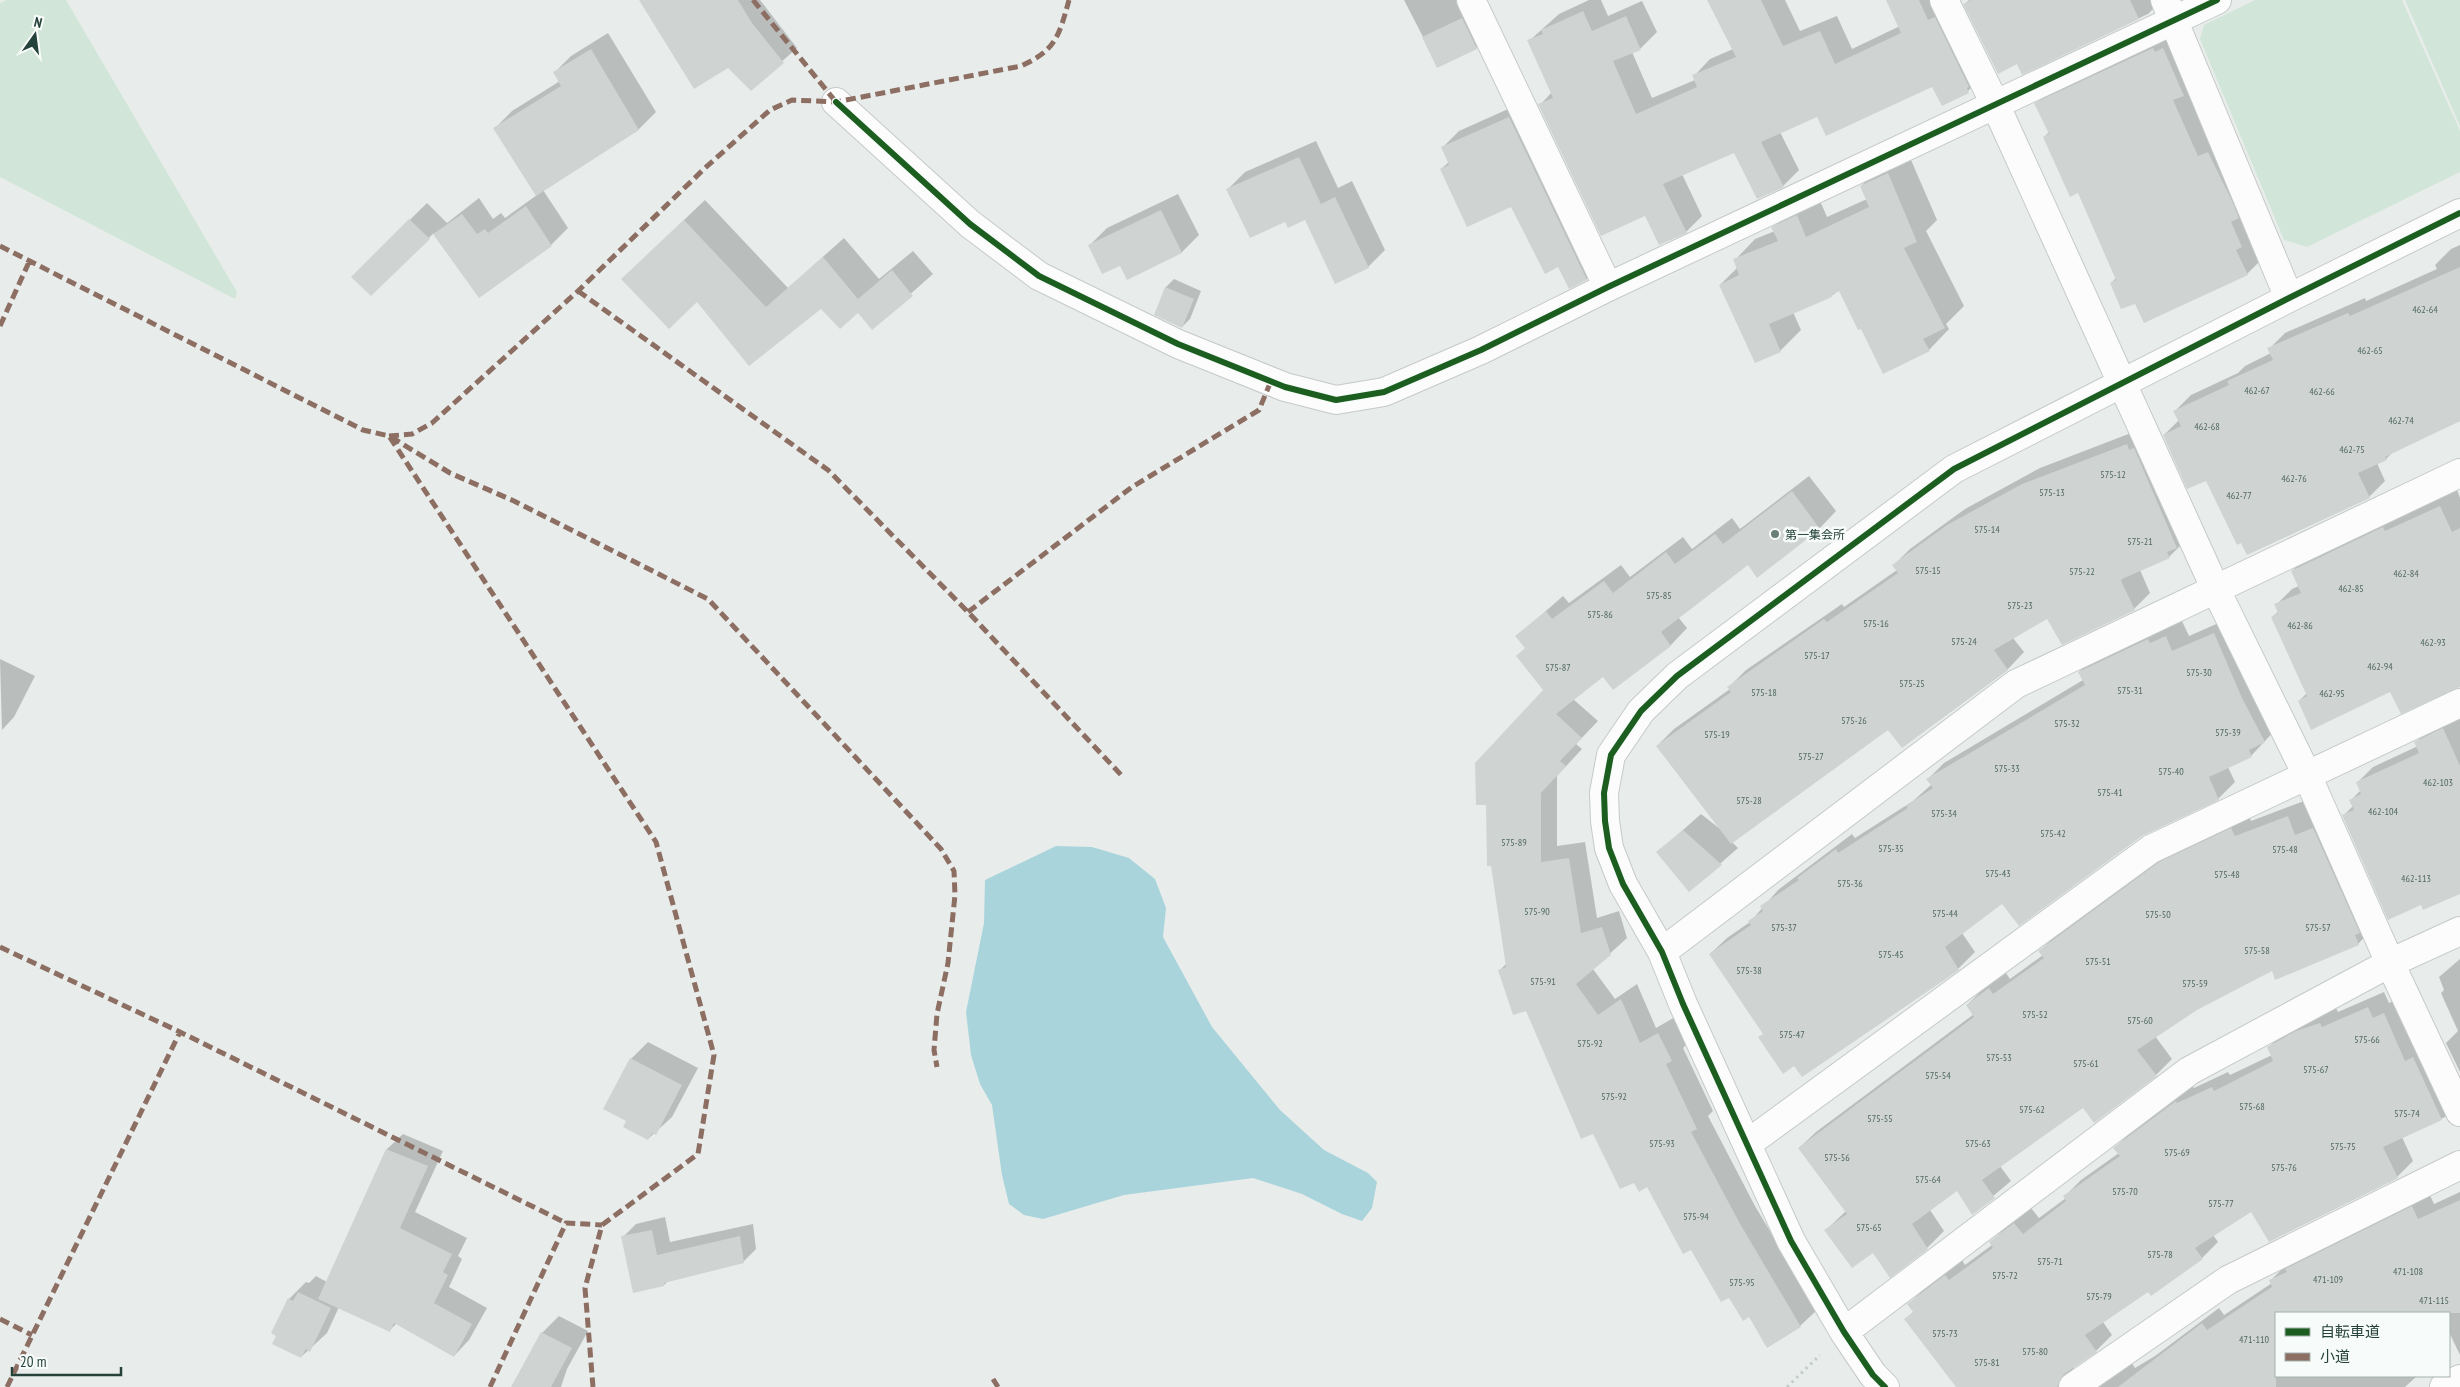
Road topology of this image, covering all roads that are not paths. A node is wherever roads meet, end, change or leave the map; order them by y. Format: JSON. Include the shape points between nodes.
{"nodes":[{"id":1,"x":1471,"y":0,"type":"edge"},
{"id":2,"x":1944,"y":0,"type":"edge"},
{"id":3,"x":2217,"y":0,"type":"edge"},
{"id":4,"x":2170,"y":10,"type":"edge"},
{"id":5,"x":836,"y":102,"type":"dead end"},
{"id":6,"x":1996,"y":106,"type":"junction"},
{"id":7,"x":2460,"y":213,"type":"edge"},
{"id":8,"x":1608,"y":287,"type":"junction"},
{"id":9,"x":2288,"y":298,"type":"junction"},
{"id":10,"x":2124,"y":384,"type":"junction"},
{"id":11,"x":2460,"y":473,"type":"edge"},
{"id":12,"x":2216,"y":590,"type":"junction"},
{"id":13,"x":2460,"y":703,"type":"edge"},
{"id":14,"x":2307,"y":775,"type":"junction"},
{"id":15,"x":2460,"y":931,"type":"edge"},
{"id":16,"x":1662,"y":952,"type":"junction"},
{"id":17,"x":2390,"y":963,"type":"junction"},
{"id":18,"x":2460,"y":1112,"type":"edge"},
{"id":19,"x":1747,"y":1144,"type":"junction"},
{"id":20,"x":2460,"y":1165,"type":"edge"},
{"id":21,"x":1844,"y":1332,"type":"junction"},
{"id":22,"x":2460,"y":1379,"type":"edge"},
{"id":23,"x":1885,"y":1387,"type":"edge"},
{"id":24,"x":2073,"y":1387,"type":"edge"},
{"id":25,"x":2444,"y":1387,"type":"edge"}],
"edges":[{"from":1,"to":8,"type":"street"},
{"from":2,"to":6,"type":"street"},
{"from":3,"to":4,"type":"street"},
{"from":4,"to":6,"type":"street"},
{"from":4,"to":9,"type":"street"},
{"from":5,"to":8,"type":"street","via":[[970,224],[1039,276],[1178,344],[1285,386],[1336,400],[1384,392],[1480,350]]},
{"from":6,"to":8,"type":"street","via":[[1892,151]]},
{"from":6,"to":10,"type":"street"},
{"from":7,"to":9,"type":"street"},
{"from":9,"to":10,"type":"street"},
{"from":10,"to":12,"type":"street"},
{"from":10,"to":16,"type":"street","via":[[1954,469],[1677,676],[1640,711],[1611,755],[1606,772],[1604,821],[1608,848],[1623,884]]},
{"from":11,"to":12,"type":"street"},
{"from":12,"to":14,"type":"street"},
{"from":12,"to":16,"type":"street","via":[[2016,684]]},
{"from":13,"to":14,"type":"street"},
{"from":14,"to":17,"type":"street"},
{"from":14,"to":19,"type":"street","via":[[2151,849]]},
{"from":15,"to":17,"type":"street"},
{"from":16,"to":19,"type":"street"},
{"from":17,"to":18,"type":"street"},
{"from":17,"to":21,"type":"street","via":[[2189,1071]]},
{"from":19,"to":21,"type":"street","via":[[1791,1241]]},
{"from":20,"to":24,"type":"street","via":[[2228,1280]]},
{"from":21,"to":23,"type":"street"},
{"from":22,"to":25,"type":"street"}]}
